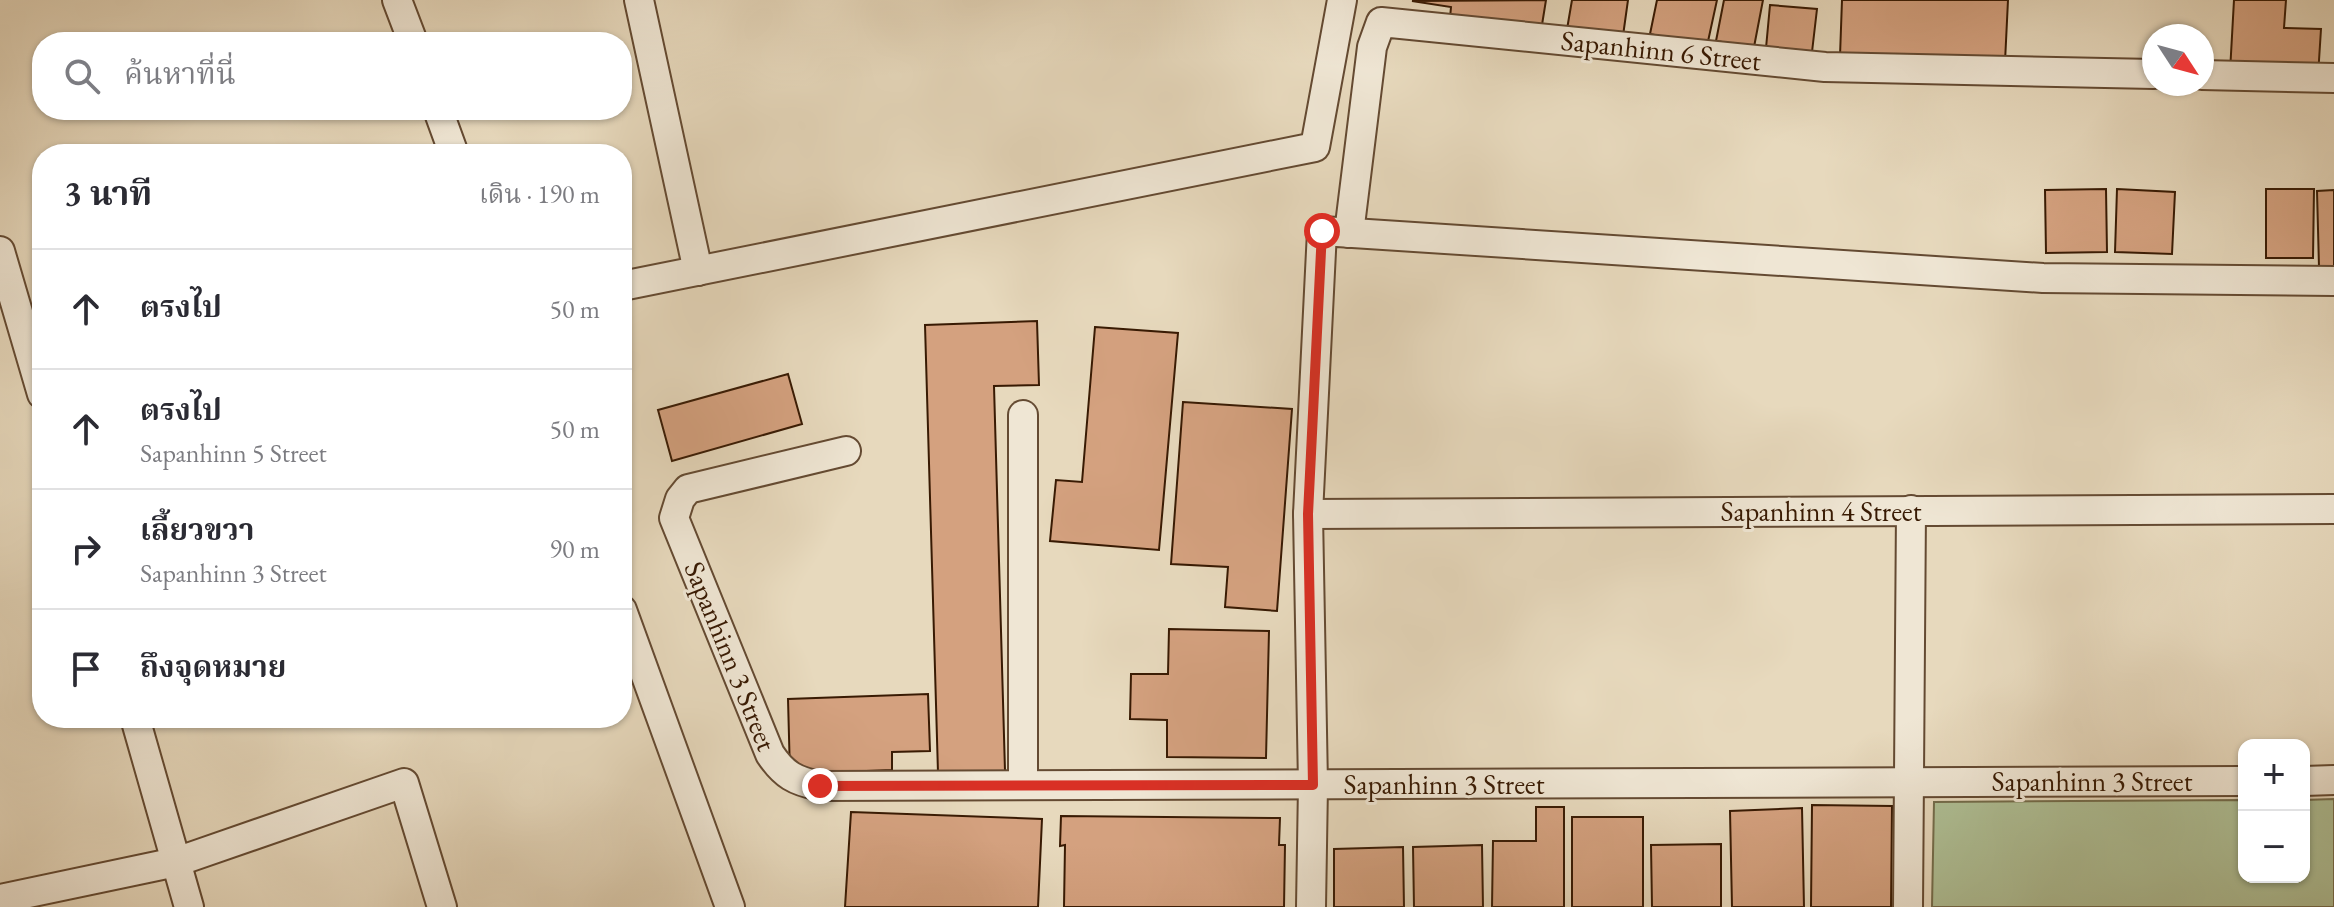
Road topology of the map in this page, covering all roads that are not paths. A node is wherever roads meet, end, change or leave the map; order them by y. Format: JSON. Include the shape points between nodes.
{"nodes":[{"id":1,"x":397,"y":0,"type":"edge"},
{"id":2,"x":639,"y":0,"type":"edge"},
{"id":3,"x":1342,"y":0,"type":"edge"},
{"id":4,"x":409,"y":32,"type":"edge"},
{"id":5,"x":2142,"y":74,"type":"edge"},
{"id":6,"x":2214,"y":75,"type":"edge"},
{"id":7,"x":2334,"y":78,"type":"edge"},
{"id":8,"x":442,"y":120,"type":"edge"},
{"id":9,"x":450,"y":144,"type":"edge"},
{"id":10,"x":1349,"y":233,"type":"junction"},
{"id":11,"x":0,"y":251,"type":"edge"},
{"id":12,"x":698,"y":271,"type":"junction"},
{"id":13,"x":2334,"y":281,"type":"edge"},
{"id":14,"x":632,"y":284,"type":"edge"},
{"id":15,"x":32,"y":360,"type":"edge"},
{"id":16,"x":1023,"y":415,"type":"dead end"},
{"id":17,"x":846,"y":451,"type":"dead end"},
{"id":18,"x":2334,"y":509,"type":"edge"},
{"id":19,"x":1911,"y":510,"type":"junction"},
{"id":20,"x":1308,"y":514,"type":"junction"},
{"id":21,"x":632,"y":638,"type":"edge"},
{"id":22,"x":138,"y":728,"type":"edge"},
{"id":23,"x":2334,"y":780,"type":"edge"},
{"id":24,"x":2238,"y":781,"type":"edge"},
{"id":25,"x":2310,"y":781,"type":"edge"},
{"id":26,"x":1907,"y":782,"type":"junction"},
{"id":27,"x":1023,"y":785,"type":"junction"},
{"id":28,"x":1313,"y":785,"type":"junction"},
{"id":29,"x":176,"y":862,"type":"junction"},
{"id":30,"x":0,"y":899,"type":"edge"},
{"id":31,"x":189,"y":907,"type":"edge"},
{"id":32,"x":442,"y":907,"type":"edge"},
{"id":33,"x":730,"y":907,"type":"edge"},
{"id":34,"x":1311,"y":907,"type":"edge"},
{"id":35,"x":1908,"y":907,"type":"edge"}],
"edges":[{"from":1,"to":4,"type":"street"},
{"from":2,"to":12,"type":"street"},
{"from":3,"to":12,"type":"street","via":[[1315,147]]},
{"from":5,"to":10,"type":"street","name":"Sapanhinn 6 Street","via":[[1825,67],[1381,22],[1372,47]]},
{"from":6,"to":7,"type":"street"},
{"from":8,"to":9,"type":"street"},
{"from":10,"to":13,"type":"street","via":[[2043,278]]},
{"from":10,"to":20,"type":"street","via":[[1322,231]]},
{"from":11,"to":15,"type":"street"},
{"from":12,"to":14,"type":"street"},
{"from":16,"to":27,"type":"street"},
{"from":17,"to":27,"type":"street","name":"Sapanhinn 3 Street","via":[[688,489],[676,510],[674,518],[770,754],[795,781],[820,786]]},
{"from":18,"to":19,"type":"street","name":"Sapanhinn 4 Street"},
{"from":19,"to":20,"type":"street","name":"Sapanhinn 4 Street"},
{"from":19,"to":26,"type":"street"},
{"from":20,"to":28,"type":"street"},
{"from":21,"to":33,"type":"street"},
{"from":22,"to":29,"type":"street"},
{"from":23,"to":25,"type":"street"},
{"from":24,"to":26,"type":"street","name":"Sapanhinn 3 Street"},
{"from":26,"to":28,"type":"street","name":"Sapanhinn 3 Street"},
{"from":26,"to":35,"type":"street"},
{"from":27,"to":28,"type":"street","name":"Sapanhinn 3 Street"},
{"from":28,"to":34,"type":"street"},
{"from":29,"to":30,"type":"street"},
{"from":29,"to":31,"type":"street"},
{"from":29,"to":32,"type":"street","via":[[404,783]]}]}
